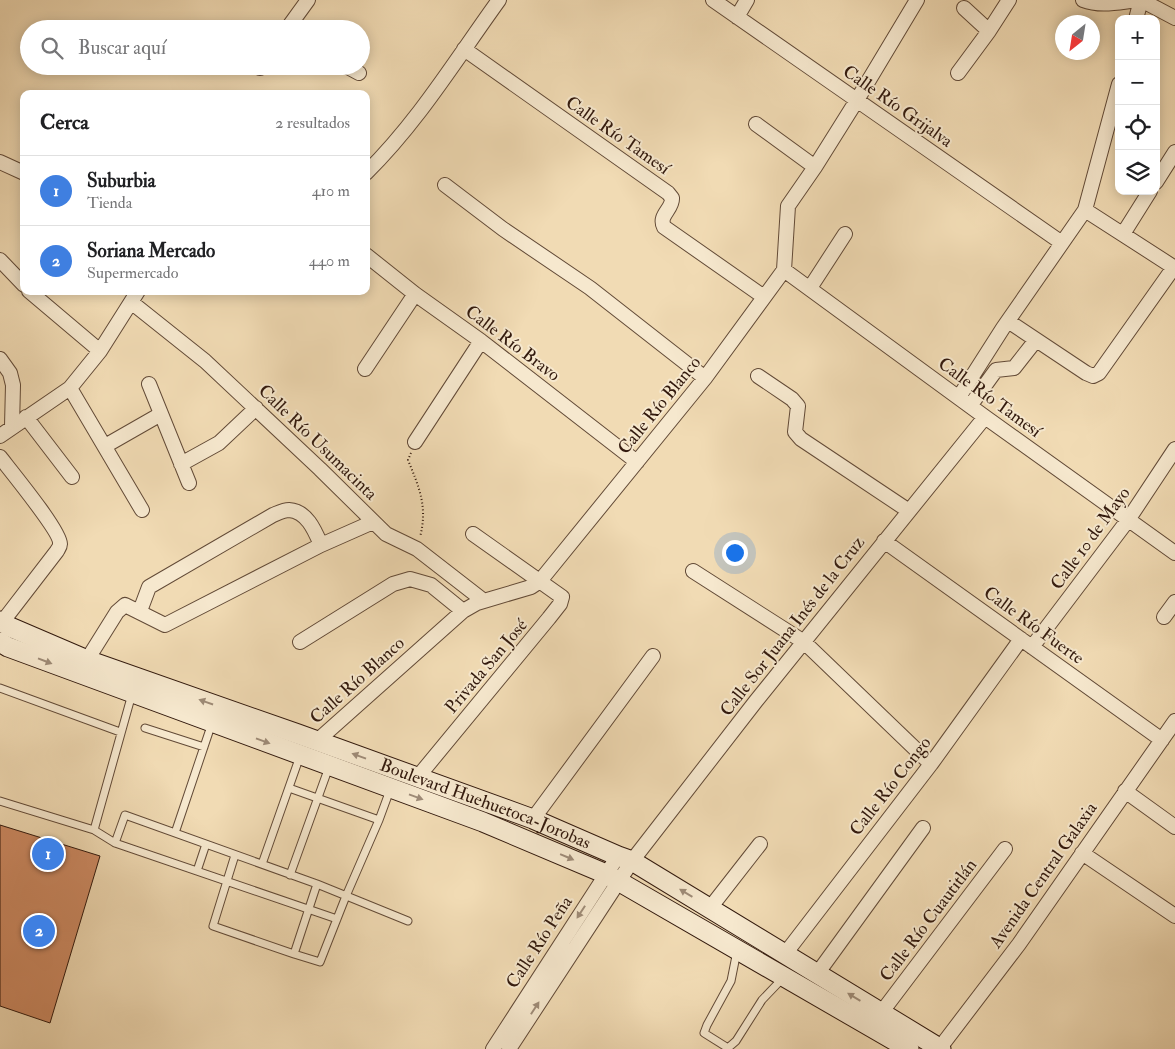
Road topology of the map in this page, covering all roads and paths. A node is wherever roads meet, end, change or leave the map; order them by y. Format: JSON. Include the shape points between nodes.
{"nodes":[{"id":1,"x":308,"y":0,"type":"edge"},
{"id":2,"x":499,"y":0,"type":"edge"},
{"id":3,"x":713,"y":0,"type":"edge"},
{"id":4,"x":747,"y":0,"type":"edge"},
{"id":5,"x":917,"y":0,"type":"edge"},
{"id":6,"x":1009,"y":0,"type":"edge"},
{"id":7,"x":1083,"y":0,"type":"edge"},
{"id":8,"x":1140,"y":0,"type":"edge"},
{"id":9,"x":964,"y":8,"type":"dead end"},
{"id":10,"x":1137,"y":15,"type":"edge"},
{"id":11,"x":737,"y":17,"type":"junction"},
{"id":12,"x":1175,"y":18,"type":"edge"},
{"id":13,"x":293,"y":20,"type":"edge"},
{"id":14,"x":990,"y":31,"type":"junction"},
{"id":15,"x":464,"y":49,"type":"junction"},
{"id":16,"x":958,"y":73,"type":"dead end"},
{"id":17,"x":1115,"y":99,"type":"edge"},
{"id":18,"x":857,"y":100,"type":"junction"},
{"id":19,"x":756,"y":124,"type":"dead end"},
{"id":20,"x":1175,"y":152,"type":"edge"},
{"id":21,"x":0,"y":162,"type":"edge"},
{"id":22,"x":815,"y":167,"type":"junction"},
{"id":23,"x":370,"y":169,"type":"edge"},
{"id":24,"x":20,"y":171,"type":"edge"},
{"id":25,"x":1160,"y":176,"type":"edge"},
{"id":26,"x":445,"y":185,"type":"dead end"},
{"id":27,"x":1147,"y":195,"type":"edge"},
{"id":28,"x":1085,"y":210,"type":"junction"},
{"id":29,"x":845,"y":234,"type":"dead end"},
{"id":30,"x":1123,"y":234,"type":"junction"},
{"id":31,"x":1062,"y":243,"type":"junction"},
{"id":32,"x":370,"y":258,"type":"edge"},
{"id":33,"x":0,"y":260,"type":"edge"},
{"id":34,"x":1174,"y":267,"type":"edge"},
{"id":35,"x":784,"y":270,"type":"junction"},
{"id":36,"x":20,"y":281,"type":"edge"},
{"id":37,"x":810,"y":288,"type":"junction"},
{"id":38,"x":415,"y":294,"type":"junction"},
{"id":39,"x":35,"y":295,"type":"edge"},
{"id":40,"x":135,"y":296,"type":"edge"},
{"id":41,"x":764,"y":297,"type":"junction"},
{"id":42,"x":1008,"y":321,"type":"junction"},
{"id":43,"x":1036,"y":340,"type":"junction"},
{"id":44,"x":481,"y":341,"type":"junction"},
{"id":45,"x":100,"y":351,"type":"junction"},
{"id":46,"x":0,"y":360,"type":"edge"},
{"id":47,"x":365,"y":369,"type":"dead end"},
{"id":48,"x":758,"y":376,"type":"dead end"},
{"id":49,"x":705,"y":378,"type":"junction"},
{"id":50,"x":149,"y":384,"type":"dead end"},
{"id":51,"x":70,"y":388,"type":"junction"},
{"id":52,"x":964,"y":402,"type":"junction"},
{"id":53,"x":256,"y":408,"type":"junction"},
{"id":54,"x":161,"y":414,"type":"junction"},
{"id":55,"x":26,"y":417,"type":"junction"},
{"id":56,"x":985,"y":417,"type":"junction"},
{"id":57,"x":12,"y":426,"type":"junction"},
{"id":58,"x":0,"y":436,"type":"edge"},
{"id":59,"x":415,"y":442,"type":"joint"},
{"id":60,"x":105,"y":446,"type":"junction"},
{"id":61,"x":1175,"y":449,"type":"edge"},
{"id":62,"x":0,"y":457,"type":"edge"},
{"id":63,"x":637,"y":462,"type":"junction"},
{"id":64,"x":181,"y":464,"type":"junction"},
{"id":65,"x":72,"y":477,"type":"dead end"},
{"id":66,"x":189,"y":483,"type":"dead end"},
{"id":67,"x":142,"y":510,"type":"dead end"},
{"id":68,"x":909,"y":511,"type":"junction"},
{"id":69,"x":1128,"y":520,"type":"junction"},
{"id":70,"x":373,"y":522,"type":"junction"},
{"id":71,"x":473,"y":534,"type":"dead end"},
{"id":72,"x":884,"y":541,"type":"junction"},
{"id":73,"x":321,"y":545,"type":"junction"},
{"id":74,"x":417,"y":549,"type":"junction"},
{"id":75,"x":1175,"y":553,"type":"edge"},
{"id":76,"x":693,"y":571,"type":"dead end"},
{"id":77,"x":540,"y":581,"type":"junction"},
{"id":78,"x":484,"y":601,"type":"junction"},
{"id":79,"x":1175,"y":602,"type":"edge"},
{"id":80,"x":140,"y":611,"type":"junction"},
{"id":81,"x":463,"y":611,"type":"junction"},
{"id":82,"x":1164,"y":616,"type":"dead end"},
{"id":83,"x":1,"y":623,"type":"edge"},
{"id":84,"x":0,"y":642,"type":"edge"},
{"id":85,"x":300,"y":642,"type":"dead end"},
{"id":86,"x":804,"y":642,"type":"junction"},
{"id":87,"x":1027,"y":643,"type":"junction"},
{"id":88,"x":653,"y":656,"type":"dead end"},
{"id":89,"x":87,"y":660,"type":"junction"},
{"id":90,"x":0,"y":688,"type":"edge"},
{"id":91,"x":132,"y":694,"type":"junction"},
{"id":92,"x":1175,"y":721,"type":"edge"},
{"id":93,"x":212,"y":723,"type":"junction"},
{"id":94,"x":145,"y":728,"type":"dead end"},
{"id":95,"x":120,"y":732,"type":"junction"},
{"id":96,"x":1162,"y":740,"type":"junction"},
{"id":97,"x":317,"y":741,"type":"junction"},
{"id":98,"x":204,"y":747,"type":"junction"},
{"id":99,"x":301,"y":755,"type":"junction"},
{"id":100,"x":932,"y":764,"type":"junction"},
{"id":101,"x":330,"y":766,"type":"junction"},
{"id":102,"x":417,"y":778,"type":"junction"},
{"id":103,"x":289,"y":788,"type":"junction"},
{"id":104,"x":391,"y":788,"type":"junction"},
{"id":105,"x":1125,"y":791,"type":"junction"},
{"id":106,"x":318,"y":798,"type":"junction"},
{"id":107,"x":0,"y":801,"type":"edge"},
{"id":108,"x":533,"y":819,"type":"junction"},
{"id":109,"x":379,"y":820,"type":"junction"},
{"id":110,"x":1175,"y":827,"type":"edge"},
{"id":111,"x":923,"y":828,"type":"dead end"},
{"id":112,"x":94,"y":830,"type":"junction"},
{"id":113,"x":176,"y":833,"type":"junction"},
{"id":114,"x":116,"y":843,"type":"junction"},
{"id":115,"x":206,"y":844,"type":"junction"},
{"id":116,"x":760,"y":844,"type":"dead end"},
{"id":117,"x":1005,"y":849,"type":"dead end"},
{"id":118,"x":1082,"y":853,"type":"junction"},
{"id":119,"x":235,"y":855,"type":"junction"},
{"id":120,"x":625,"y":858,"type":"junction"},
{"id":121,"x":262,"y":864,"type":"junction"},
{"id":122,"x":197,"y":871,"type":"junction"},
{"id":123,"x":290,"y":875,"type":"junction"},
{"id":124,"x":612,"y":877,"type":"junction"},
{"id":125,"x":227,"y":881,"type":"junction"},
{"id":126,"x":317,"y":884,"type":"junction"},
{"id":127,"x":346,"y":896,"type":"junction"},
{"id":128,"x":710,"y":908,"type":"junction"},
{"id":129,"x":308,"y":909,"type":"junction"},
{"id":130,"x":1175,"y":916,"type":"edge"},
{"id":131,"x":337,"y":919,"type":"junction"},
{"id":132,"x":408,"y":921,"type":"dead end"},
{"id":133,"x":737,"y":950,"type":"junction"},
{"id":134,"x":294,"y":954,"type":"junction"},
{"id":135,"x":785,"y":954,"type":"junction"},
{"id":136,"x":817,"y":974,"type":"junction"},
{"id":137,"x":784,"y":978,"type":"junction"},
{"id":138,"x":881,"y":1013,"type":"junction"},
{"id":139,"x":493,"y":1049,"type":"edge"},
{"id":140,"x":509,"y":1049,"type":"edge"},
{"id":141,"x":909,"y":1049,"type":"edge"},
{"id":142,"x":940,"y":1049,"type":"edge"}],
"edges":[{"from":1,"to":13,"type":"street"},
{"from":2,"to":15,"type":"street"},
{"from":3,"to":11,"type":"street","name":"Calle Río Grijalva"},
{"from":4,"to":11,"type":"street"},
{"from":5,"to":18,"type":"street"},
{"from":6,"to":14,"type":"street"},
{"from":7,"to":8,"type":"street","via":[[1103,4]]},
{"from":8,"to":10,"type":"street"},
{"from":8,"to":12,"type":"street"},
{"from":9,"to":14,"type":"street"},
{"from":11,"to":18,"type":"street","name":"Calle Río Grijalva"},
{"from":14,"to":16,"type":"street"},
{"from":15,"to":23,"type":"street","via":[[386,153]]},
{"from":15,"to":41,"type":"street","name":"Calle Río Tamesí","via":[[668,193],[672,203],[662,217],[664,227]]},
{"from":17,"to":28,"type":"street"},
{"from":18,"to":22,"type":"street"},
{"from":18,"to":31,"type":"street","name":"Calle Río Grijalva"},
{"from":19,"to":22,"type":"street"},
{"from":20,"to":25,"type":"street"},
{"from":21,"to":24,"type":"street"},
{"from":22,"to":35,"type":"street","via":[[788,206]]},
{"from":26,"to":49,"type":"street","via":[[590,288]]},
{"from":27,"to":30,"type":"street"},
{"from":28,"to":30,"type":"street"},
{"from":28,"to":31,"type":"street"},
{"from":29,"to":37,"type":"street"},
{"from":30,"to":34,"type":"street"},
{"from":31,"to":42,"type":"street"},
{"from":32,"to":38,"type":"street","name":"Calle Río Bravo"},
{"from":33,"to":36,"type":"street"},
{"from":34,"to":43,"type":"street","via":[[1099,373],[1093,376],[1086,373]]},
{"from":35,"to":37,"type":"street","name":"Calle Río Tamesí"},
{"from":35,"to":41,"type":"street","name":"Calle Río Blanco"},
{"from":37,"to":52,"type":"street","name":"Calle Río Tamesí"},
{"from":38,"to":44,"type":"street","name":"Calle Río Bravo"},
{"from":38,"to":47,"type":"street"},
{"from":39,"to":45,"type":"street"},
{"from":40,"to":45,"type":"street"},
{"from":40,"to":53,"type":"street","name":"Calle Río Usumacinta"},
{"from":41,"to":49,"type":"street","name":"Calle Río Blanco"},
{"from":42,"to":43,"type":"street"},
{"from":42,"to":52,"type":"street"},
{"from":43,"to":52,"type":"street","via":[[1014,368],[996,370]]},
{"from":44,"to":59,"type":"street"},
{"from":44,"to":63,"type":"street","name":"Calle Río Bravo"},
{"from":45,"to":51,"type":"street"},
{"from":46,"to":57,"type":"street","via":[[10,373],[13,385]]},
{"from":48,"to":68,"type":"street","via":[[792,398],[798,406],[795,432],[801,439]]},
{"from":49,"to":63,"type":"street","name":"Calle Río Blanco"},
{"from":50,"to":54,"type":"street"},
{"from":51,"to":55,"type":"street"},
{"from":51,"to":60,"type":"street"},
{"from":52,"to":56,"type":"street","name":"Calle Río Tamesí"},
{"from":53,"to":64,"type":"street","via":[[218,444]]},
{"from":53,"to":70,"type":"street","name":"Calle Río Usumacinta"},
{"from":54,"to":60,"type":"street"},
{"from":54,"to":64,"type":"street"},
{"from":55,"to":57,"type":"street"},
{"from":55,"to":65,"type":"street"},
{"from":56,"to":68,"type":"street","name":"Calle Sor Juana Inés de la Cruz"},
{"from":56,"to":69,"type":"street","name":"Calle Río Tamesí"},
{"from":57,"to":58,"type":"street"},
{"from":59,"to":74,"type":"path","via":[[408,460],[422,496],[424,524]]},
{"from":60,"to":67,"type":"street"},
{"from":61,"to":69,"type":"street","name":"Calle 10 de Mayo"},
{"from":62,"to":83,"type":"street","via":[[58,536],[60,544]]},
{"from":63,"to":77,"type":"street","name":"Calle Río Blanco"},
{"from":64,"to":66,"type":"street"},
{"from":68,"to":72,"type":"street","name":"Calle Sor Juana Inés de la Cruz"},
{"from":69,"to":75,"type":"street","name":"Calle Río Tamesí"},
{"from":69,"to":87,"type":"street","name":"Calle 10 de Mayo"},
{"from":70,"to":73,"type":"street"},
{"from":70,"to":74,"type":"street","name":"Calle Río Usumacinta","via":[[386,534]]},
{"from":71,"to":77,"type":"street"},
{"from":72,"to":86,"type":"street","name":"Calle Sor Juana Inés de la Cruz"},
{"from":72,"to":87,"type":"street","name":"Calle Río Fuerte"},
{"from":73,"to":80,"type":"street","via":[[165,625]]},
{"from":73,"to":80,"type":"street","via":[[310,522],[296,512],[288,510],[273,515],[149,587]]},
{"from":74,"to":78,"type":"street","name":"Calle Río Usumacinta"},
{"from":76,"to":86,"type":"street"},
{"from":77,"to":78,"type":"street","name":"Calle Río Blanco","via":[[531,587]]},
{"from":77,"to":102,"type":"street","name":"Privada San José","via":[[562,597],[560,604]]},
{"from":78,"to":81,"type":"street","name":"Calle Río Blanco"},
{"from":79,"to":82,"type":"street"},
{"from":80,"to":89,"type":"street","via":[[125,605],[117,612]]},
{"from":81,"to":85,"type":"street","via":[[431,585],[410,579],[393,584]]},
{"from":81,"to":97,"type":"street","name":"Calle Río Blanco"},
{"from":83,"to":89,"type":"main road","name":"Boulevard Huehuetoca-Jorobas"},
{"from":84,"to":91,"type":"main road","name":"Boulevard Huehuetoca-Jorobas","one_way":true},
{"from":86,"to":100,"type":"street"},
{"from":86,"to":120,"type":"street","name":"Calle Sor Juana Inés de la Cruz"},
{"from":87,"to":96,"type":"street","name":"Calle Río Fuerte"},
{"from":87,"to":100,"type":"street","name":"Calle Río Congo"},
{"from":88,"to":108,"type":"street"},
{"from":97,"to":89,"type":"main road","name":"Boulevard Huehuetoca-Jorobas","one_way":true},
{"from":90,"to":95,"type":"lane"},
{"from":91,"to":93,"type":"main road","name":"Boulevard Huehuetoca-Jorobas"},
{"from":91,"to":95,"type":"lane"},
{"from":92,"to":96,"type":"street","name":"Avenida Central Galaxia"},
{"from":93,"to":98,"type":"lane"},
{"from":93,"to":99,"type":"main road","name":"Boulevard Huehuetoca-Jorobas","one_way":true},
{"from":94,"to":98,"type":"lane"},
{"from":95,"to":112,"type":"lane"},
{"from":96,"to":105,"type":"street","name":"Avenida Central Galaxia"},
{"from":102,"to":97,"type":"main road","name":"Boulevard Huehuetoca-Jorobas","one_way":true},
{"from":98,"to":113,"type":"lane"},
{"from":99,"to":101,"type":"main road","name":"Boulevard Huehuetoca-Jorobas"},
{"from":99,"to":103,"type":"lane"},
{"from":100,"to":135,"type":"street","name":"Calle Río Congo"},
{"from":101,"to":104,"type":"main road","name":"Boulevard Huehuetoca-Jorobas"},
{"from":101,"to":106,"type":"lane"},
{"from":102,"to":108,"type":"main road","name":"Boulevard Huehuetoca-Jorobas"},
{"from":103,"to":106,"type":"lane"},
{"from":103,"to":121,"type":"lane"},
{"from":104,"to":109,"type":"lane"},
{"from":104,"to":124,"type":"main road","name":"Boulevard Huehuetoca-Jorobas","one_way":true,"via":[[484,822]]},
{"from":105,"to":110,"type":"street"},
{"from":105,"to":118,"type":"street","name":"Avenida Central Galaxia"},
{"from":106,"to":109,"type":"lane"},
{"from":106,"to":123,"type":"lane"},
{"from":107,"to":112,"type":"lane"},
{"from":108,"to":120,"type":"main road","name":"Boulevard Huehuetoca-Jorobas"},
{"from":109,"to":127,"type":"lane"},
{"from":111,"to":136,"type":"street"},
{"from":112,"to":114,"type":"lane"},
{"from":113,"to":114,"type":"lane","via":[[125,815]]},
{"from":113,"to":115,"type":"lane"},
{"from":114,"to":122,"type":"lane"},
{"from":115,"to":119,"type":"lane"},
{"from":115,"to":122,"type":"lane"},
{"from":116,"to":128,"type":"street"},
{"from":117,"to":138,"type":"street","name":"Calle Río Cuautitlán"},
{"from":118,"to":130,"type":"street"},
{"from":118,"to":142,"type":"street","name":"Avenida Central Galaxia"},
{"from":119,"to":121,"type":"lane"},
{"from":119,"to":125,"type":"lane"},
{"from":120,"to":124,"type":"street","name":"Calle Río Peña"},
{"from":128,"to":120,"type":"main road","name":"Boulevard Huehuetoca-Jorobas","one_way":true},
{"from":121,"to":123,"type":"lane"},
{"from":122,"to":125,"type":"lane"},
{"from":123,"to":126,"type":"lane"},
{"from":124,"to":133,"type":"main road","name":"Boulevard Huehuetoca-Jorobas"},
{"from":124,"to":139,"type":"street","name":"Calle Río Peña","one_way":true},
{"from":140,"to":124,"type":"street","name":"Calle Río Peña","one_way":true},
{"from":125,"to":129,"type":"lane"},
{"from":125,"to":134,"type":"lane","via":[[213,926]]},
{"from":126,"to":127,"type":"lane"},
{"from":126,"to":129,"type":"lane"},
{"from":127,"to":131,"type":"lane"},
{"from":127,"to":132,"type":"lane"},
{"from":128,"to":135,"type":"main road","name":"Boulevard Huehuetoca-Jorobas"},
{"from":129,"to":131,"type":"lane"},
{"from":129,"to":134,"type":"lane"},
{"from":131,"to":134,"type":"lane","via":[[320,962]]},
{"from":133,"to":137,"type":"main road","name":"Boulevard Huehuetoca-Jorobas"},
{"from":133,"to":137,"type":"lane","via":[[731,981],[704,1033],[728,1048],[762,1000]]},
{"from":135,"to":136,"type":"main road","name":"Boulevard Huehuetoca-Jorobas"},
{"from":138,"to":136,"type":"main road","name":"Boulevard Huehuetoca-Jorobas","one_way":true},
{"from":137,"to":141,"type":"main road","name":"Boulevard Huehuetoca-Jorobas"},
{"from":138,"to":142,"type":"main road","name":"Boulevard Huehuetoca-Jorobas"}]}
